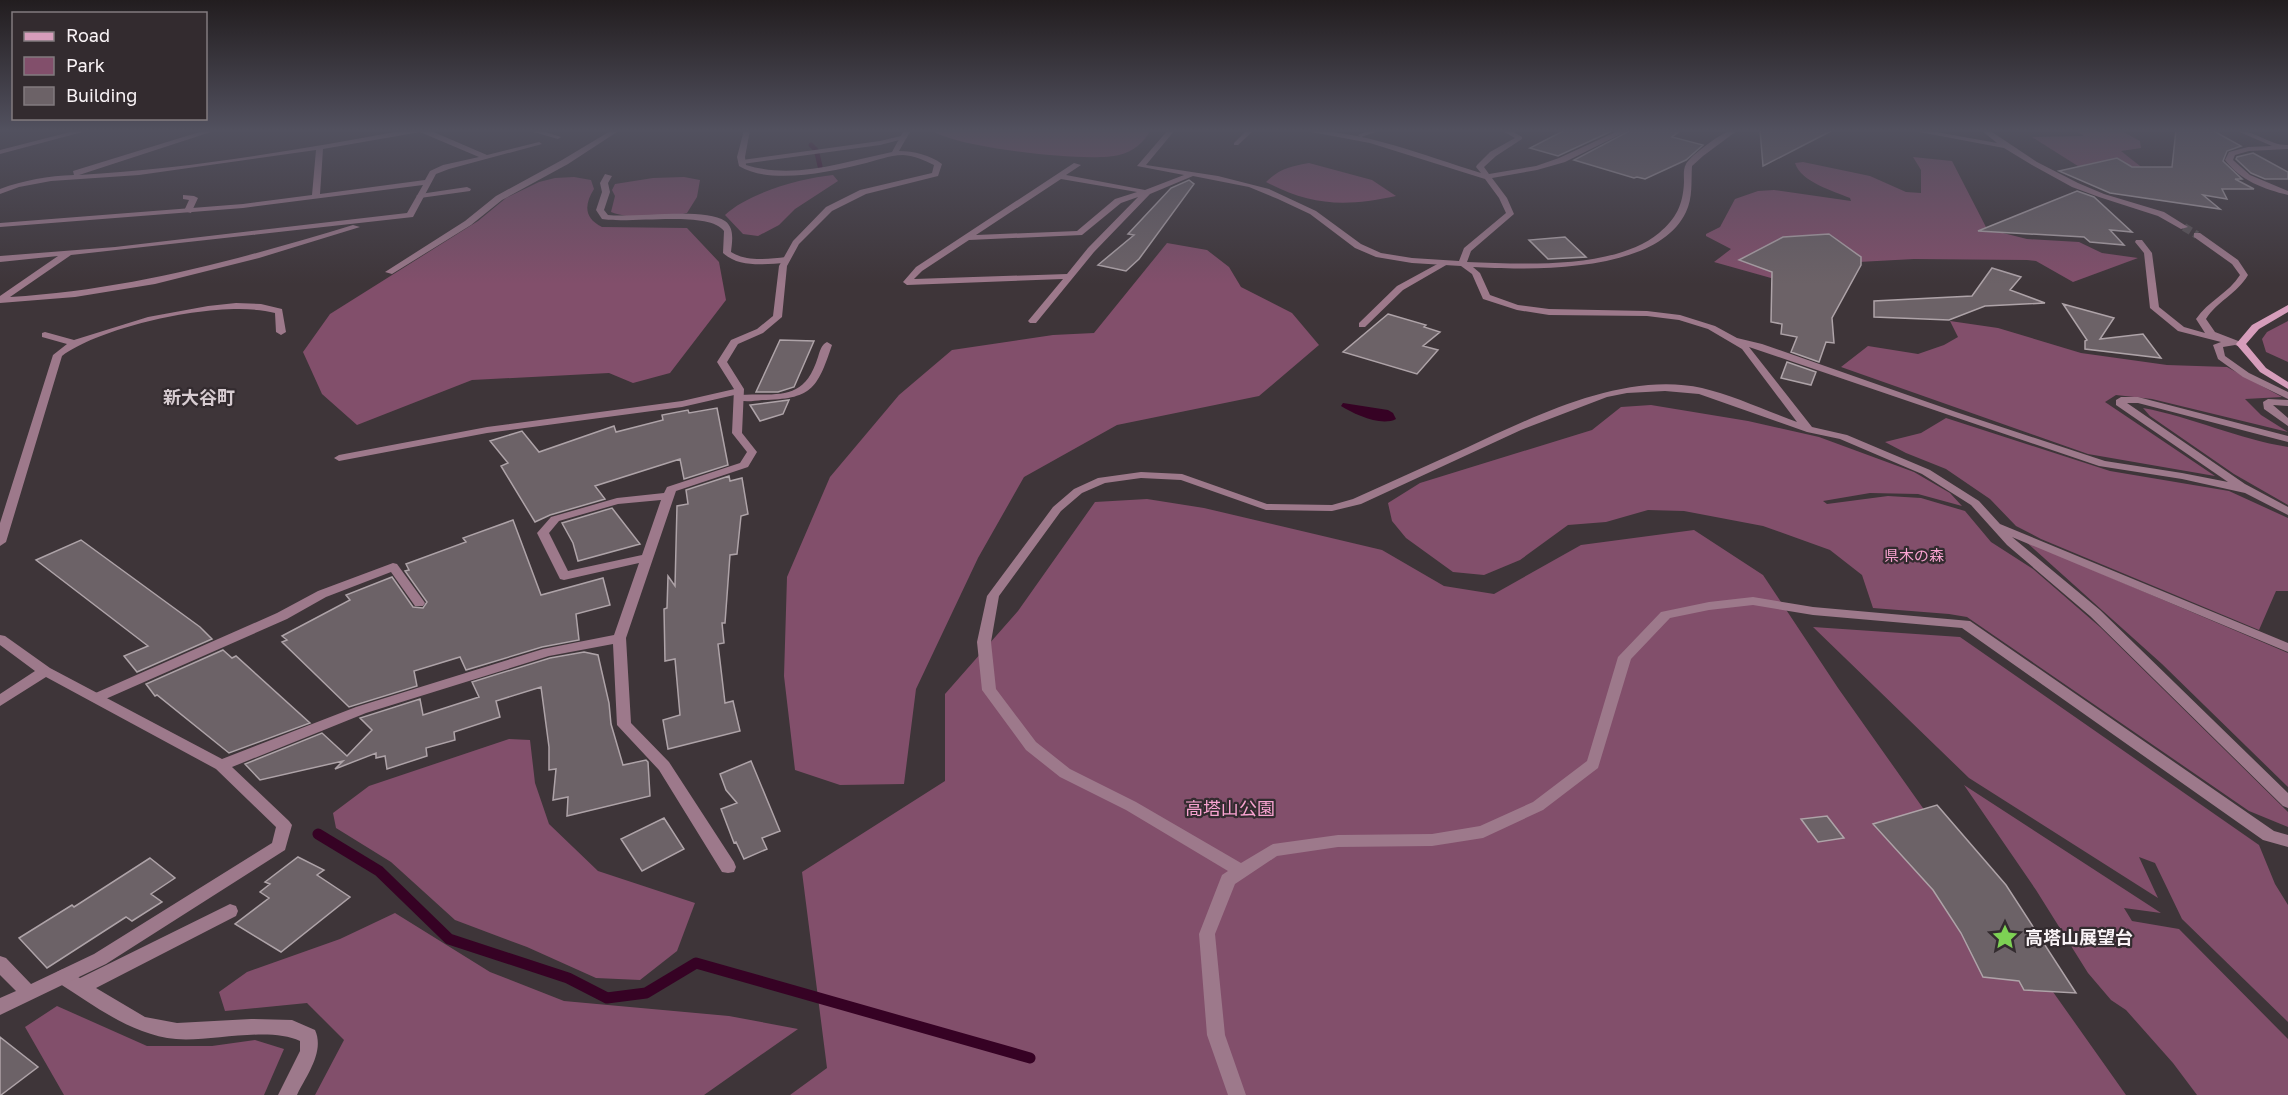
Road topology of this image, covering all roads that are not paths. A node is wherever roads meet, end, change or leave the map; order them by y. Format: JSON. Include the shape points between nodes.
{"nodes":[{"id":1,"x":31,"y":181,"type":"edge"},
{"id":2,"x":317,"y":181,"type":"edge"},
{"id":3,"x":529,"y":181,"type":"edge"},
{"id":4,"x":605,"y":181,"type":"edge"},
{"id":5,"x":907,"y":181,"type":"edge"},
{"id":6,"x":1050,"y":181,"type":"edge"},
{"id":7,"x":1086,"y":181,"type":"edge"},
{"id":8,"x":1175,"y":181,"type":"edge"},
{"id":9,"x":1228,"y":181,"type":"edge"},
{"id":10,"x":1489,"y":181,"type":"edge"},
{"id":11,"x":1687,"y":181,"type":"edge"},
{"id":12,"x":2070,"y":181,"type":"edge"},
{"id":13,"x":2257,"y":181,"type":"edge"},
{"id":14,"x":428,"y":182,"type":"joint"},
{"id":15,"x":467,"y":189,"type":"dead end"},
{"id":16,"x":0,"y":192,"type":"edge"},
{"id":17,"x":1147,"y":192,"type":"junction"},
{"id":18,"x":2288,"y":193,"type":"edge"},
{"id":19,"x":420,"y":196,"type":"junction"},
{"id":20,"x":186,"y":197,"type":"dead end"},
{"id":21,"x":316,"y":197,"type":"junction"},
{"id":22,"x":188,"y":211,"type":"junction"},
{"id":23,"x":384,"y":218,"type":"junction"},
{"id":24,"x":0,"y":225,"type":"edge"},
{"id":25,"x":2184,"y":227,"type":"tunnel mouth"},
{"id":26,"x":2197,"y":235,"type":"tunnel mouth"},
{"id":27,"x":972,"y":238,"type":"dead end"},
{"id":28,"x":2139,"y":242,"type":"dead end"},
{"id":29,"x":70,"y":253,"type":"junction"},
{"id":30,"x":0,"y":259,"type":"edge"},
{"id":31,"x":786,"y":260,"type":"junction"},
{"id":32,"x":1444,"y":264,"type":"junction"},
{"id":33,"x":1462,"y":264,"type":"junction"},
{"id":34,"x":389,"y":272,"type":"dead end"},
{"id":35,"x":1070,"y":276,"type":"junction"},
{"id":36,"x":0,"y":300,"type":"edge"},
{"id":37,"x":2288,"y":308,"type":"edge"},
{"id":38,"x":1033,"y":321,"type":"dead end"},
{"id":39,"x":1362,"y":325,"type":"dead end"},
{"id":40,"x":281,"y":332,"type":"dead end"},
{"id":41,"x":45,"y":335,"type":"dead end"},
{"id":42,"x":2217,"y":339,"type":"junction"},
{"id":43,"x":1733,"y":340,"type":"junction"},
{"id":44,"x":74,"y":343,"type":"junction"},
{"id":45,"x":2241,"y":344,"type":"junction"},
{"id":46,"x":827,"y":345,"type":"dead end"},
{"id":47,"x":2288,"y":386,"type":"edge"},
{"id":48,"x":739,"y":394,"type":"junction"},
{"id":49,"x":2288,"y":396,"type":"edge"},
{"id":50,"x":2288,"y":403,"type":"edge"},
{"id":51,"x":2288,"y":423,"type":"edge"},
{"id":52,"x":1811,"y":430,"type":"junction"},
{"id":53,"x":2288,"y":439,"type":"edge"},
{"id":54,"x":339,"y":458,"type":"dead end"},
{"id":55,"x":2248,"y":490,"type":"junction"},
{"id":56,"x":668,"y":496,"type":"junction"},
{"id":57,"x":2288,"y":512,"type":"edge"},
{"id":58,"x":1996,"y":525,"type":"junction"},
{"id":59,"x":0,"y":542,"type":"edge"},
{"id":60,"x":648,"y":557,"type":"junction"},
{"id":61,"x":419,"y":603,"type":"dead end"},
{"id":62,"x":619,"y":638,"type":"junction"},
{"id":63,"x":0,"y":639,"type":"edge"},
{"id":64,"x":2288,"y":648,"type":"edge"},
{"id":65,"x":45,"y":671,"type":"junction"},
{"id":66,"x":96,"y":698,"type":"junction"},
{"id":67,"x":0,"y":700,"type":"edge"},
{"id":68,"x":221,"y":765,"type":"junction"},
{"id":69,"x":2288,"y":802,"type":"edge"},
{"id":70,"x":2288,"y":841,"type":"edge"},
{"id":71,"x":728,"y":867,"type":"dead end"},
{"id":72,"x":1241,"y":871,"type":"junction"},
{"id":73,"x":231,"y":911,"type":"dead end"},
{"id":74,"x":0,"y":963,"type":"edge"},
{"id":75,"x":63,"y":977,"type":"junction"},
{"id":76,"x":80,"y":987,"type":"junction"},
{"id":77,"x":29,"y":993,"type":"junction"},
{"id":78,"x":0,"y":1007,"type":"edge"},
{"id":79,"x":287,"y":1095,"type":"edge"},
{"id":80,"x":1237,"y":1095,"type":"edge"}],
"edges":[{"from":1,"to":16,"type":"street"},
{"from":2,"to":21,"type":"street"},
{"from":3,"to":34,"type":"street"},
{"from":4,"to":31,"type":"street","via":[[600,210],[605,217],[714,220],[728,231],[727,253],[732,257],[749,261]]},
{"from":5,"to":31,"type":"street","via":[[863,192],[829,209],[796,243]]},
{"from":6,"to":35,"type":"street","via":[[907,282]]},
{"from":7,"to":17,"type":"street"},
{"from":8,"to":17,"type":"street"},
{"from":9,"to":32,"type":"street","via":[[1305,208],[1355,244],[1377,254],[1422,264]]},
{"from":10,"to":33,"type":"street","via":[[1510,214],[1467,250]]},
{"from":11,"to":33,"type":"street","via":[[1686,204],[1679,218],[1666,233],[1648,244],[1604,259],[1553,266]]},
{"from":12,"to":25,"type":"street","via":[[2090,192],[2164,213]]},
{"from":13,"to":18,"type":"street"},
{"from":14,"to":19,"type":"street"},
{"from":14,"to":21,"type":"street"},
{"from":15,"to":19,"type":"street"},
{"from":17,"to":27,"type":"street","via":[[1118,201],[1079,233]]},
{"from":17,"to":35,"type":"street"},
{"from":19,"to":23,"type":"street","via":[[410,215]]},
{"from":20,"to":22,"type":"street","via":[[194,198]]},
{"from":21,"to":22,"type":"street"},
{"from":22,"to":24,"type":"street"},
{"from":23,"to":29,"type":"street"},
{"from":23,"to":36,"type":"street","via":[[183,276],[83,294]]},
{"from":26,"to":42,"type":"street","via":[[2235,262],[2244,275],[2239,286],[2206,310],[2201,319]]},
{"from":28,"to":42,"type":"street","via":[[2148,253],[2156,308],[2181,329]]},
{"from":29,"to":30,"type":"street"},
{"from":29,"to":36,"type":"street"},
{"from":31,"to":48,"type":"street","via":[[777,317],[760,331],[734,342],[722,362]]},
{"from":32,"to":33,"type":"street"},
{"from":32,"to":39,"type":"street","via":[[1400,288]]},
{"from":33,"to":43,"type":"street","via":[[1476,273],[1486,297],[1504,306],[1683,318]]},
{"from":35,"to":38,"type":"street"},
{"from":37,"to":45,"type":"street","via":[[2255,326]]},
{"from":40,"to":44,"type":"street","via":[[279,311],[240,305],[136,325]]},
{"from":41,"to":44,"type":"street"},
{"from":42,"to":45,"type":"street"},
{"from":43,"to":52,"type":"street","via":[[1743,346]]},
{"from":43,"to":55,"type":"street","via":[[2103,464]]},
{"from":44,"to":59,"type":"street","via":[[58,355]]},
{"from":45,"to":47,"type":"street","via":[[2263,370]]},
{"from":45,"to":49,"type":"street","via":[[2218,345],[2221,357]]},
{"from":46,"to":48,"type":"street","via":[[815,378],[804,391],[784,395]]},
{"from":48,"to":54,"type":"street","via":[[488,430]]},
{"from":48,"to":56,"type":"street","via":[[736,433],[752,452],[744,465],[671,489]]},
{"from":50,"to":51,"type":"street","via":[[2268,402]]},
{"from":52,"to":58,"type":"street","via":[[1843,437],[1926,472],[1975,503]]},
{"from":52,"to":72,"type":"street","via":[[1700,392],[1665,388],[1627,390],[1517,428],[1357,502],[1332,508],[1266,507],[1182,477],[1141,475],[1102,480],[1078,491],[1057,509],[993,596],[984,642],[989,690],[1031,746],[1065,773],[1131,806]]},
{"from":53,"to":55,"type":"street","via":[[2138,400],[2121,400],[2120,403]]},
{"from":55,"to":57,"type":"street"},
{"from":56,"to":60,"type":"street"},
{"from":56,"to":60,"type":"street","via":[[617,501],[555,519],[543,533],[564,576]]},
{"from":58,"to":64,"type":"street"},
{"from":58,"to":69,"type":"street","via":[[2095,613]]},
{"from":60,"to":62,"type":"street"},
{"from":61,"to":66,"type":"street","via":[[393,567],[322,594],[282,616]]},
{"from":62,"to":68,"type":"street","via":[[548,652],[361,710]]},
{"from":62,"to":71,"type":"street","via":[[624,725],[664,766]]},
{"from":63,"to":65,"type":"street"},
{"from":65,"to":66,"type":"street"},
{"from":65,"to":67,"type":"street"},
{"from":66,"to":68,"type":"street"},
{"from":68,"to":75,"type":"street","via":[[284,825],[279,846],[100,959]]},
{"from":70,"to":72,"type":"street","via":[[2269,836],[1965,624],[1813,611],[1753,601],[1666,615],[1625,657],[1593,764],[1538,806],[1483,832],[1432,840],[1338,841],[1273,850]]},
{"from":72,"to":80,"type":"street","via":[[1228,880],[1207,934],[1216,1035]]},
{"from":73,"to":76,"type":"street"},
{"from":74,"to":77,"type":"street"},
{"from":75,"to":76,"type":"street"},
{"from":75,"to":77,"type":"street"},
{"from":76,"to":79,"type":"street","via":[[141,1024],[159,1028],[292,1028],[309,1036],[309,1052]]},
{"from":77,"to":78,"type":"street"}]}
